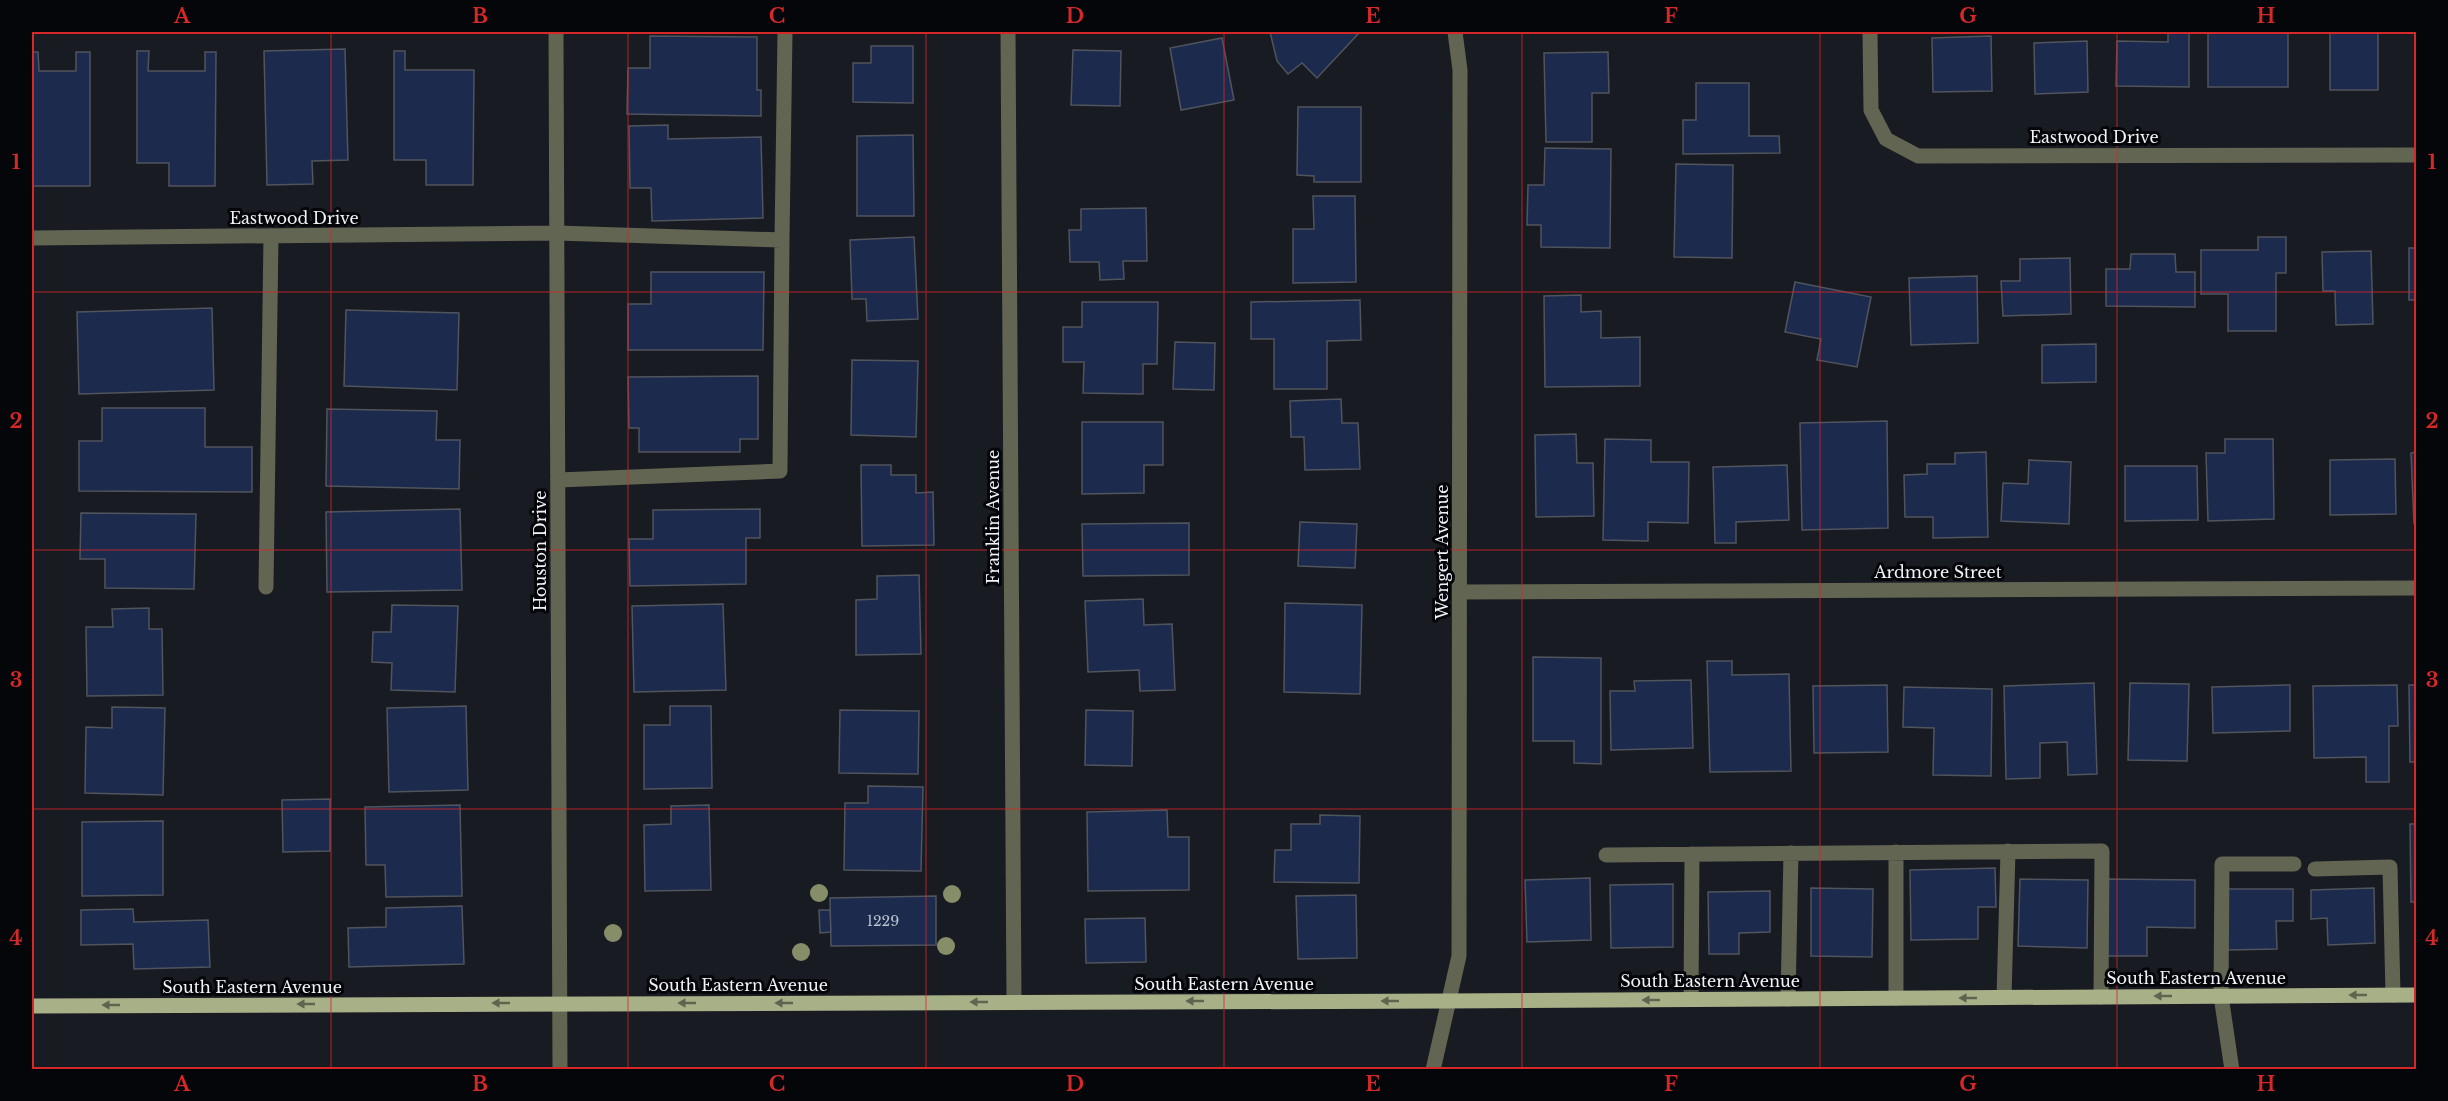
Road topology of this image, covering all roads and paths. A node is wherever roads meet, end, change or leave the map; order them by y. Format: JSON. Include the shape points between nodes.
{"nodes":[{"id":1,"x":556,"y":32,"type":"edge"},
{"id":2,"x":785,"y":32,"type":"edge"},
{"id":3,"x":1008,"y":32,"type":"edge"},
{"id":4,"x":1455,"y":32,"type":"edge"},
{"id":5,"x":1870,"y":32,"type":"edge"},
{"id":6,"x":2416,"y":155,"type":"edge"},
{"id":7,"x":557,"y":233,"type":"junction"},
{"id":8,"x":271,"y":236,"type":"junction"},
{"id":9,"x":32,"y":238,"type":"edge"},
{"id":10,"x":782,"y":240,"type":"junction"},
{"id":11,"x":558,"y":480,"type":"junction"},
{"id":12,"x":266,"y":587,"type":"dead end"},
{"id":13,"x":2416,"y":588,"type":"edge"},
{"id":14,"x":1460,"y":592,"type":"junction"},
{"id":15,"x":2007,"y":851,"type":"junction"},
{"id":16,"x":1896,"y":852,"type":"junction"},
{"id":17,"x":1791,"y":853,"type":"junction"},
{"id":18,"x":1692,"y":854,"type":"junction"},
{"id":19,"x":1606,"y":855,"type":"dead end"},
{"id":20,"x":2294,"y":864,"type":"dead end"},
{"id":21,"x":2315,"y":869,"type":"dead end"},
{"id":22,"x":2393,"y":995,"type":"junction"},
{"id":23,"x":2416,"y":995,"type":"edge"},
{"id":24,"x":2222,"y":996,"type":"junction"},
{"id":25,"x":2100,"y":997,"type":"junction"},
{"id":26,"x":1896,"y":998,"type":"junction"},
{"id":27,"x":2004,"y":998,"type":"junction"},
{"id":28,"x":1691,"y":999,"type":"junction"},
{"id":29,"x":1788,"y":999,"type":"junction"},
{"id":30,"x":1448,"y":1001,"type":"junction"},
{"id":31,"x":1014,"y":1002,"type":"junction"},
{"id":32,"x":560,"y":1003,"type":"junction"},
{"id":33,"x":32,"y":1006,"type":"edge"},
{"id":34,"x":560,"y":1070,"type":"edge"},
{"id":35,"x":1433,"y":1070,"type":"edge"},
{"id":36,"x":2232,"y":1070,"type":"edge"}],
"edges":[{"from":1,"to":7,"type":"street","name":"Houston Drive"},
{"from":2,"to":10,"type":"street"},
{"from":3,"to":31,"type":"street","name":"Franklin Avenue"},
{"from":4,"to":14,"type":"street","name":"Wengert Avenue","via":[[1460,70]]},
{"from":5,"to":6,"type":"street","name":"Eastwood Drive","via":[[1871,110],[1886,139],[1918,156]]},
{"from":7,"to":8,"type":"street","name":"Eastwood Drive"},
{"from":7,"to":10,"type":"street","name":"Eastwood Drive"},
{"from":7,"to":11,"type":"street","name":"Houston Drive"},
{"from":8,"to":9,"type":"street","name":"Eastwood Drive"},
{"from":8,"to":12,"type":"street"},
{"from":10,"to":11,"type":"street","via":[[780,471]]},
{"from":11,"to":32,"type":"street","name":"Houston Drive"},
{"from":13,"to":14,"type":"street","name":"Ardmore Street"},
{"from":14,"to":30,"type":"street","name":"Wengert Avenue","via":[[1459,956]]},
{"from":15,"to":16,"type":"street"},
{"from":15,"to":25,"type":"street","via":[[2102,851]]},
{"from":15,"to":27,"type":"street"},
{"from":16,"to":17,"type":"street"},
{"from":16,"to":26,"type":"street"},
{"from":17,"to":18,"type":"street"},
{"from":17,"to":29,"type":"street"},
{"from":18,"to":19,"type":"street"},
{"from":18,"to":28,"type":"street"},
{"from":20,"to":24,"type":"street","via":[[2222,864]]},
{"from":21,"to":22,"type":"street","via":[[2390,867]]},
{"from":22,"to":23,"type":"main road","name":"South Eastern Avenue"},
{"from":22,"to":24,"type":"main road","name":"South Eastern Avenue","one_way":true},
{"from":24,"to":25,"type":"main road","name":"South Eastern Avenue","one_way":true},
{"from":24,"to":36,"type":"street"},
{"from":25,"to":27,"type":"main road","name":"South Eastern Avenue"},
{"from":27,"to":26,"type":"main road","name":"South Eastern Avenue","one_way":true},
{"from":26,"to":29,"type":"main road","name":"South Eastern Avenue"},
{"from":28,"to":29,"type":"main road","name":"South Eastern Avenue"},
{"from":28,"to":30,"type":"main road","name":"South Eastern Avenue","one_way":true},
{"from":30,"to":31,"type":"main road","name":"South Eastern Avenue","one_way":true},
{"from":30,"to":35,"type":"street","name":"Wengert Avenue"},
{"from":31,"to":32,"type":"main road","name":"South Eastern Avenue","one_way":true},
{"from":32,"to":33,"type":"main road","name":"South Eastern Avenue","one_way":true},
{"from":32,"to":34,"type":"street","name":"Houston Drive"}]}
